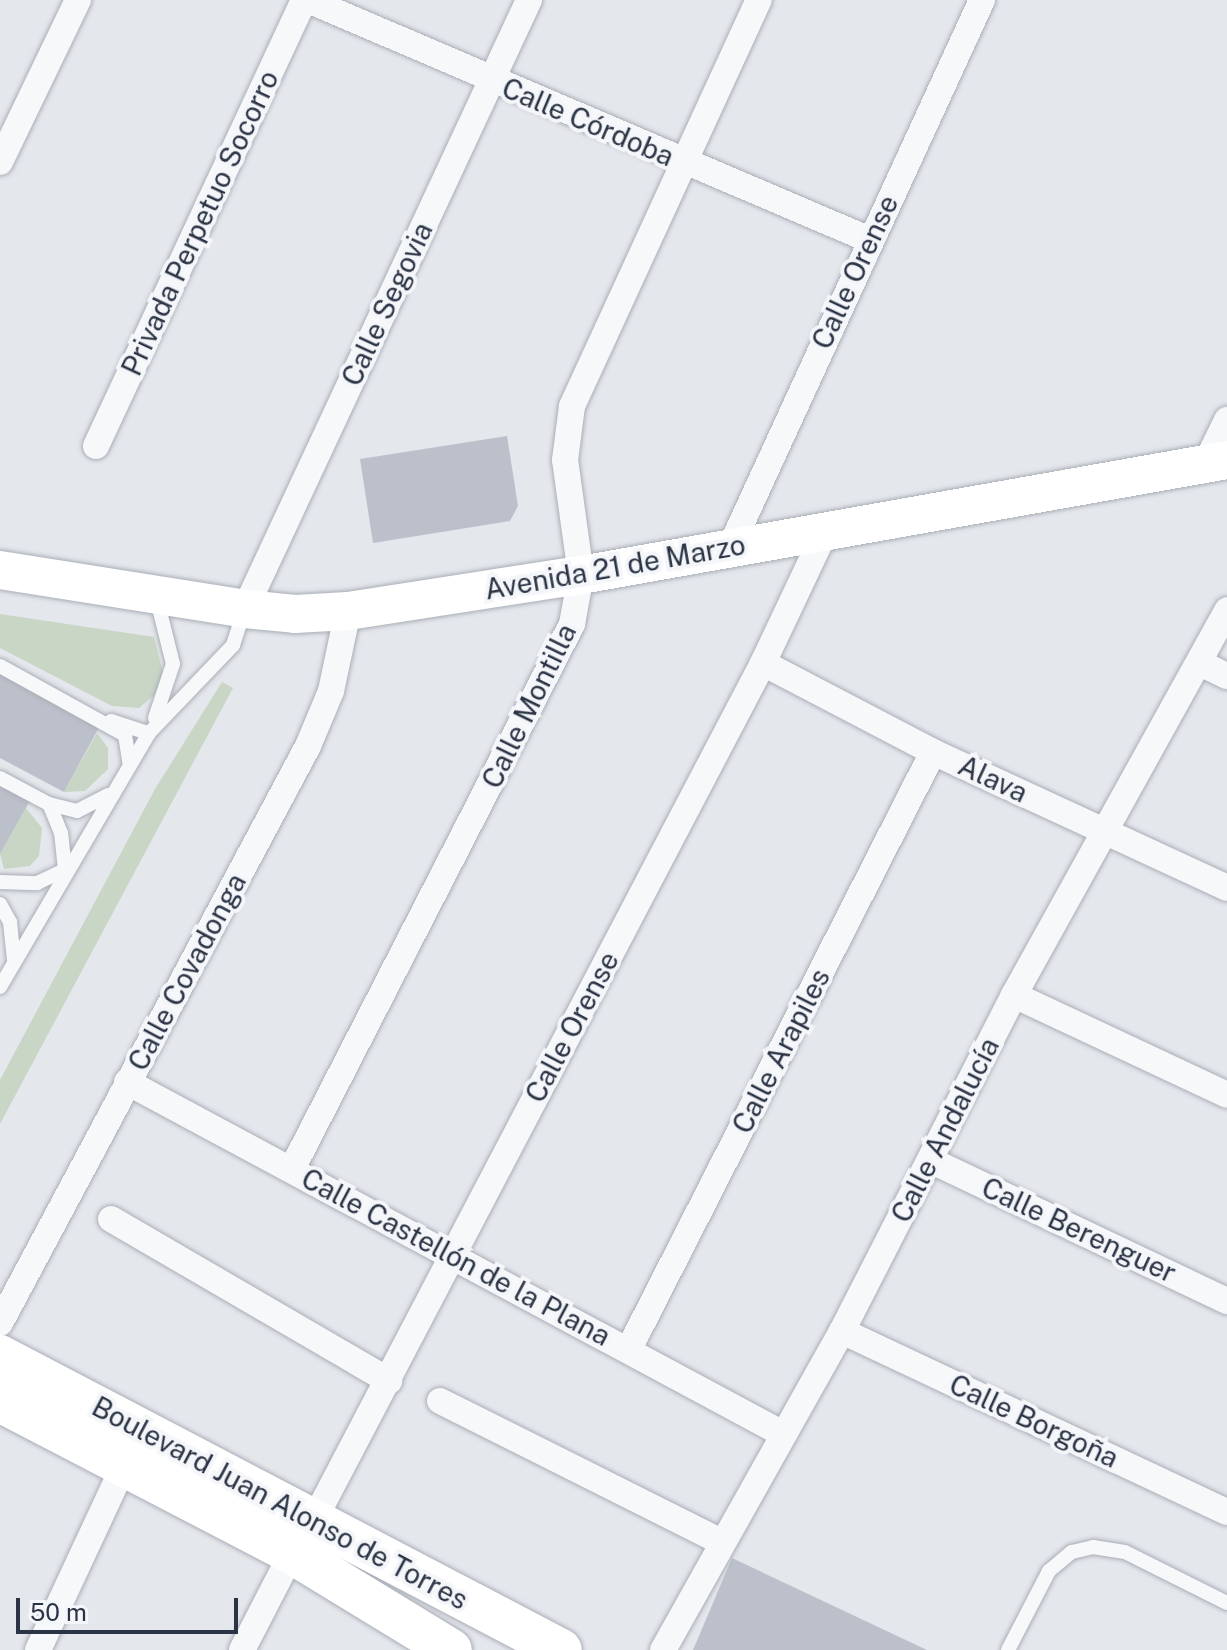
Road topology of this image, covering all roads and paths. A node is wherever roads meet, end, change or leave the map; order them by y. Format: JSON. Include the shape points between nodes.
{"nodes":[{"id":1,"x":78,"y":0,"type":"edge"},
{"id":2,"x":306,"y":0,"type":"edge"},
{"id":3,"x":529,"y":0,"type":"edge"},
{"id":4,"x":759,"y":0,"type":"edge"},
{"id":5,"x":982,"y":0,"type":"edge"},
{"id":6,"x":491,"y":80,"type":"junction"},
{"id":7,"x":0,"y":162,"type":"edge"},
{"id":8,"x":685,"y":163,"type":"junction"},
{"id":9,"x":870,"y":240,"type":"junction"},
{"id":10,"x":1227,"y":420,"type":"edge"},
{"id":11,"x":96,"y":446,"type":"dead end"},
{"id":12,"x":1216,"y":461,"type":"edge"},
{"id":13,"x":825,"y":532,"type":"junction"},
{"id":14,"x":731,"y":546,"type":"junction"},
{"id":15,"x":0,"y":570,"type":"edge"},
{"id":16,"x":581,"y":575,"type":"junction"},
{"id":17,"x":156,"y":595,"type":"junction"},
{"id":18,"x":245,"y":609,"type":"junction"},
{"id":19,"x":1227,"y":610,"type":"edge"},
{"id":20,"x":348,"y":611,"type":"junction"},
{"id":21,"x":763,"y":663,"type":"junction"},
{"id":22,"x":1200,"y":663,"type":"junction"},
{"id":23,"x":0,"y":666,"type":"edge"},
{"id":24,"x":1227,"y":676,"type":"edge"},
{"id":25,"x":104,"y":719,"type":"junction"},
{"id":26,"x":149,"y":733,"type":"junction"},
{"id":27,"x":933,"y":752,"type":"junction"},
{"id":28,"x":130,"y":765,"type":"junction"},
{"id":29,"x":0,"y":778,"type":"edge"},
{"id":30,"x":110,"y":793,"type":"junction"},
{"id":31,"x":49,"y":804,"type":"junction"},
{"id":32,"x":1105,"y":831,"type":"junction"},
{"id":33,"x":65,"y":870,"type":"junction"},
{"id":34,"x":0,"y":882,"type":"edge"},
{"id":35,"x":1227,"y":888,"type":"edge"},
{"id":36,"x":0,"y":904,"type":"edge"},
{"id":37,"x":15,"y":961,"type":"junction"},
{"id":38,"x":1,"y":985,"type":"edge"},
{"id":39,"x":1014,"y":995,"type":"junction"},
{"id":40,"x":127,"y":1082,"type":"junction"},
{"id":41,"x":1227,"y":1095,"type":"edge"},
{"id":42,"x":930,"y":1160,"type":"junction"},
{"id":43,"x":292,"y":1169,"type":"junction"},
{"id":44,"x":111,"y":1219,"type":"dead end"},
{"id":45,"x":452,"y":1256,"type":"junction"},
{"id":46,"x":1227,"y":1301,"type":"edge"},
{"id":47,"x":0,"y":1323,"type":"edge"},
{"id":48,"x":842,"y":1331,"type":"junction"},
{"id":49,"x":629,"y":1349,"type":"junction"},
{"id":50,"x":0,"y":1356,"type":"edge"},
{"id":51,"x":389,"y":1381,"type":"junction"},
{"id":52,"x":0,"y":1401,"type":"edge"},
{"id":53,"x":440,"y":1401,"type":"dead end"},
{"id":54,"x":783,"y":1434,"type":"junction"},
{"id":55,"x":123,"y":1468,"type":"junction"},
{"id":56,"x":1227,"y":1512,"type":"edge"},
{"id":57,"x":303,"y":1536,"type":"junction"},
{"id":58,"x":721,"y":1542,"type":"junction"},
{"id":59,"x":1227,"y":1603,"type":"edge"},
{"id":60,"x":558,"y":1649,"type":"edge"},
{"id":61,"x":38,"y":1650,"type":"edge"},
{"id":62,"x":242,"y":1650,"type":"edge"},
{"id":63,"x":451,"y":1650,"type":"edge"},
{"id":64,"x":663,"y":1650,"type":"edge"},
{"id":65,"x":1008,"y":1650,"type":"edge"}],
"edges":[{"from":1,"to":7,"type":"street"},
{"from":2,"to":6,"type":"street","name":"Calle Córdoba"},
{"from":2,"to":11,"type":"street","name":"Privada Perpetuo Socorro"},
{"from":3,"to":6,"type":"street","name":"Calle Segovia"},
{"from":4,"to":8,"type":"street","name":"Calle Montilla"},
{"from":5,"to":9,"type":"street","name":"Calle Orense"},
{"from":6,"to":8,"type":"street","name":"Calle Córdoba"},
{"from":6,"to":18,"type":"street","name":"Calle Segovia"},
{"from":8,"to":9,"type":"street","name":"Calle Córdoba"},
{"from":8,"to":16,"type":"street","name":"Calle Montilla","via":[[572,406],[565,460]]},
{"from":9,"to":14,"type":"street","name":"Calle Orense"},
{"from":10,"to":12,"type":"street"},
{"from":12,"to":13,"type":"street","name":"Avenida 21 de Marzo"},
{"from":13,"to":14,"type":"street","name":"Avenida 21 de Marzo"},
{"from":13,"to":21,"type":"street","name":"Calle Orense"},
{"from":14,"to":16,"type":"street","name":"Avenida 21 de Marzo"},
{"from":15,"to":17,"type":"street","name":"Avenida 21 de Marzo"},
{"from":16,"to":20,"type":"street","name":"Avenida 21 de Marzo"},
{"from":16,"to":43,"type":"street","name":"Calle Montilla","via":[[561,651]]},
{"from":17,"to":18,"type":"street","name":"Avenida 21 de Marzo"},
{"from":17,"to":26,"type":"lane","via":[[173,664]]},
{"from":18,"to":20,"type":"street","name":"Avenida 21 de Marzo","via":[[295,614]]},
{"from":18,"to":26,"type":"lane","via":[[233,645]]},
{"from":19,"to":22,"type":"street","name":"Calle Andalucía"},
{"from":20,"to":40,"type":"street","name":"Calle Covadonga","via":[[331,691],[308,746]]},
{"from":21,"to":27,"type":"street","name":"Alava"},
{"from":21,"to":45,"type":"street","name":"Calle Orense"},
{"from":22,"to":24,"type":"street"},
{"from":22,"to":32,"type":"street","name":"Calle Andalucía"},
{"from":23,"to":25,"type":"lane"},
{"from":25,"to":26,"type":"lane"},
{"from":25,"to":28,"type":"lane","via":[[125,735]]},
{"from":26,"to":28,"type":"lane"},
{"from":27,"to":32,"type":"street","name":"Alava"},
{"from":27,"to":49,"type":"street","name":"Calle Arapiles"},
{"from":28,"to":30,"type":"lane"},
{"from":29,"to":31,"type":"lane"},
{"from":30,"to":31,"type":"lane","via":[[77,811]]},
{"from":30,"to":33,"type":"lane"},
{"from":31,"to":33,"type":"lane","via":[[61,833]]},
{"from":32,"to":35,"type":"street","name":"Alava"},
{"from":32,"to":39,"type":"street","name":"Calle Andalucía"},
{"from":33,"to":34,"type":"lane","via":[[37,883]]},
{"from":33,"to":37,"type":"lane"},
{"from":36,"to":37,"type":"lane","via":[[10,922]]},
{"from":37,"to":38,"type":"lane"},
{"from":39,"to":41,"type":"street"},
{"from":39,"to":42,"type":"street","name":"Calle Andalucía"},
{"from":40,"to":43,"type":"street","name":"Calle Castellón de la Plana"},
{"from":40,"to":47,"type":"street","name":"Calle Covadonga"},
{"from":42,"to":46,"type":"street","name":"Calle Berenguer"},
{"from":42,"to":48,"type":"street","name":"Calle Andalucía"},
{"from":43,"to":45,"type":"street","name":"Calle Castellón de la Plana"},
{"from":44,"to":51,"type":"street"},
{"from":45,"to":49,"type":"street","name":"Calle Castellón de la Plana"},
{"from":45,"to":51,"type":"street","name":"Calle Orense"},
{"from":48,"to":54,"type":"street","name":"Calle Andalucía"},
{"from":48,"to":56,"type":"street","name":"Calle Borgoña"},
{"from":49,"to":54,"type":"street","name":"Calle Castellón de la Plana"},
{"from":50,"to":57,"type":"main road","name":"Boulevard Juan Alonso de Torres"},
{"from":51,"to":57,"type":"street","name":"Calle Orense"},
{"from":52,"to":55,"type":"main road","name":"Boulevard Juan Alonso de Torres"},
{"from":53,"to":58,"type":"street"},
{"from":54,"to":58,"type":"street","name":"Calle Andalucía"},
{"from":55,"to":57,"type":"main road","name":"Boulevard Juan Alonso de Torres"},
{"from":55,"to":61,"type":"street"},
{"from":57,"to":60,"type":"main road","name":"Boulevard Juan Alonso de Torres"},
{"from":57,"to":62,"type":"street","name":"Calle Orense"},
{"from":57,"to":63,"type":"main road","name":"Boulevard Juan Alonso de Torres"},
{"from":58,"to":64,"type":"street","name":"Calle Andalucía"},
{"from":59,"to":65,"type":"lane","via":[[1125,1552],[1082,1549],[1049,1571]]}]}
